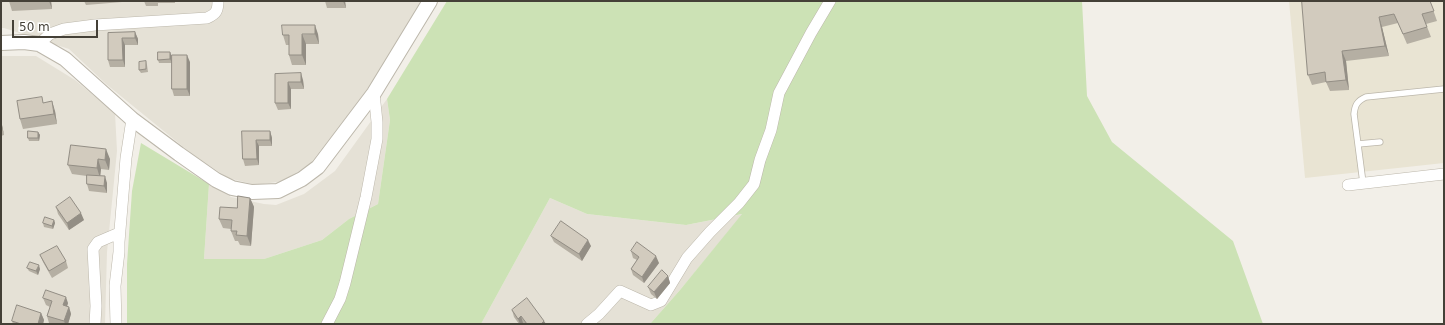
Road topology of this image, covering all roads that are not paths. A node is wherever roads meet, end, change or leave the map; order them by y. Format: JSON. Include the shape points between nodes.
{"nodes":[{"id":1,"x":218,"y":1,"type":"edge"},
{"id":2,"x":830,"y":1,"type":"edge"},
{"id":3,"x":428,"y":2,"type":"edge"},
{"id":4,"x":1,"y":43,"type":"edge"},
{"id":5,"x":39,"y":44,"type":"junction"},
{"id":6,"x":1444,"y":89,"type":"edge"},
{"id":7,"x":374,"y":93,"type":"junction"},
{"id":8,"x":132,"y":119,"type":"junction"},
{"id":9,"x":1380,"y":142,"type":"dead end"},
{"id":10,"x":1358,"y":144,"type":"junction"},
{"id":11,"x":1444,"y":174,"type":"edge"},
{"id":12,"x":1363,"y":183,"type":"junction"},
{"id":13,"x":1348,"y":185,"type":"dead end"},
{"id":14,"x":119,"y":233,"type":"junction"},
{"id":15,"x":95,"y":324,"type":"edge"},
{"id":16,"x":116,"y":324,"type":"edge"},
{"id":17,"x":327,"y":324,"type":"edge"},
{"id":18,"x":587,"y":324,"type":"edge"}],
"edges":[{"from":1,"to":5,"type":"street","via":[[218,9],[214,15],[207,18],[95,24],[64,29],[50,34]]},
{"from":2,"to":18,"type":"street","via":[[779,93],[771,130],[754,184],[687,258],[661,301],[651,305],[620,291]]},
{"from":3,"to":7,"type":"street"},
{"from":4,"to":5,"type":"street"},
{"from":5,"to":8,"type":"street","via":[[65,59]]},
{"from":6,"to":10,"type":"lane","via":[[1361,99],[1355,106],[1354,114]]},
{"from":7,"to":8,"type":"street","via":[[318,167],[302,179],[278,191],[252,192],[232,188],[216,180]]},
{"from":7,"to":17,"type":"street","via":[[377,139],[366,197],[345,283]]},
{"from":8,"to":14,"type":"street"},
{"from":9,"to":10,"type":"lane"},
{"from":10,"to":12,"type":"lane"},
{"from":11,"to":12,"type":"street"},
{"from":12,"to":13,"type":"street"},
{"from":14,"to":15,"type":"street","via":[[98,242],[93,248]]},
{"from":14,"to":16,"type":"street","via":[[115,286]]}]}
